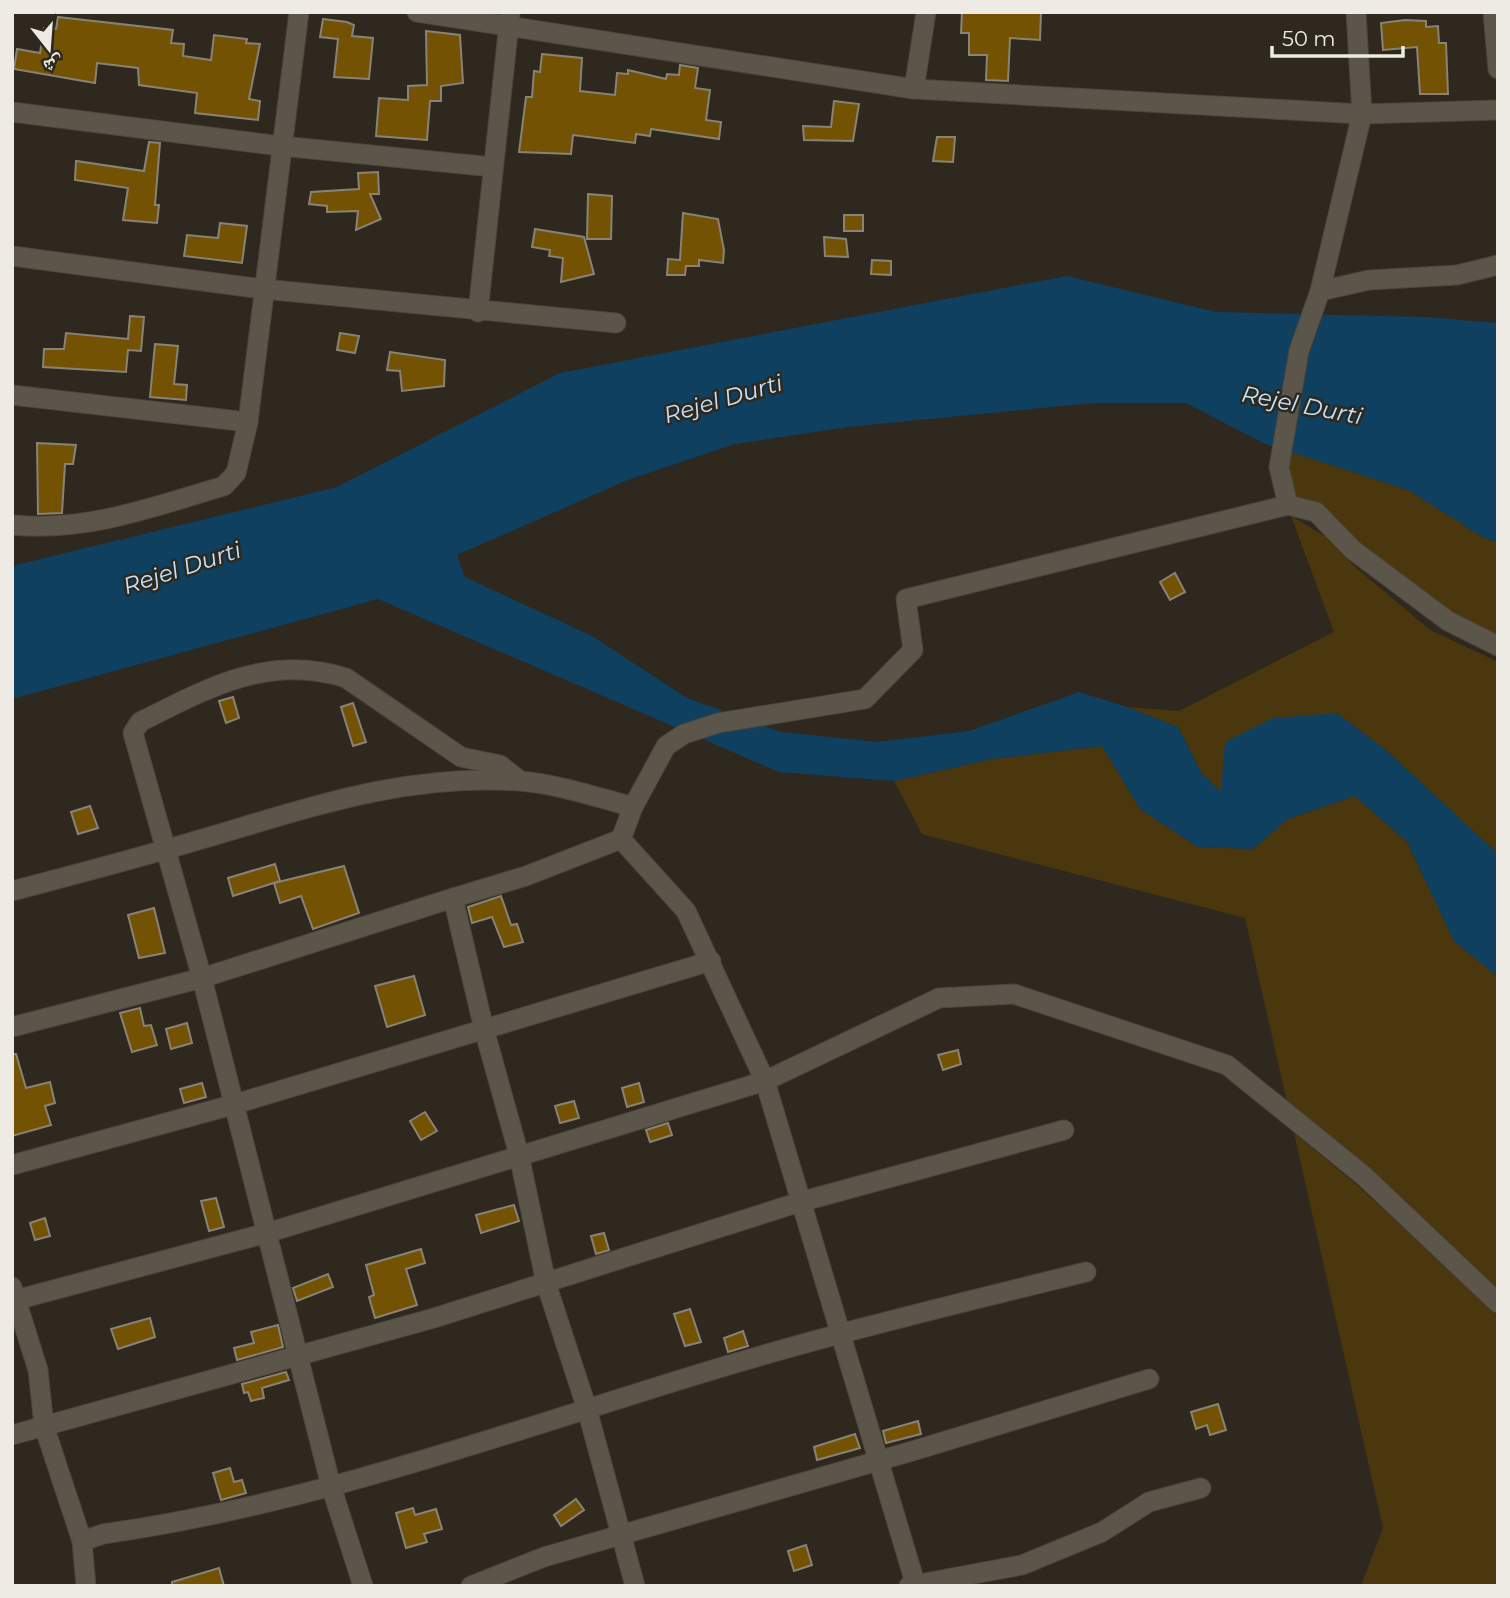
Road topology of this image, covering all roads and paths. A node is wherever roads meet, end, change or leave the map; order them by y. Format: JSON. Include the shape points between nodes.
{"nodes":[{"id":1,"x":299,"y":12,"type":"edge"},
{"id":2,"x":417,"y":12,"type":"edge"},
{"id":3,"x":926,"y":12,"type":"edge"},
{"id":4,"x":1356,"y":12,"type":"edge"},
{"id":5,"x":1493,"y":12,"type":"edge"},
{"id":6,"x":510,"y":19,"type":"edge"},
{"id":7,"x":1498,"y":69,"type":"edge"},
{"id":8,"x":914,"y":89,"type":"junction"},
{"id":9,"x":1498,"y":110,"type":"edge"},
{"id":10,"x":12,"y":112,"type":"edge"},
{"id":11,"x":1362,"y":114,"type":"junction"},
{"id":12,"x":281,"y":146,"type":"junction"},
{"id":13,"x":494,"y":167,"type":"junction"},
{"id":14,"x":12,"y":256,"type":"edge"},
{"id":15,"x":1498,"y":265,"type":"edge"},
{"id":16,"x":263,"y":289,"type":"junction"},
{"id":17,"x":1320,"y":291,"type":"junction"},
{"id":18,"x":478,"y":312,"type":"junction"},
{"id":19,"x":616,"y":323,"type":"dead end"},
{"id":20,"x":12,"y":395,"type":"edge"},
{"id":21,"x":248,"y":422,"type":"junction"},
{"id":22,"x":1288,"y":505,"type":"junction"},
{"id":23,"x":12,"y":525,"type":"edge"},
{"id":24,"x":1498,"y":646,"type":"edge"},
{"id":25,"x":520,"y":781,"type":"junction"},
{"id":26,"x":633,"y":807,"type":"junction"},
{"id":27,"x":621,"y":839,"type":"junction"},
{"id":28,"x":166,"y":850,"type":"junction"},
{"id":29,"x":12,"y":891,"type":"edge"},
{"id":30,"x":453,"y":898,"type":"junction"},
{"id":31,"x":711,"y":961,"type":"junction"},
{"id":32,"x":202,"y":978,"type":"junction"},
{"id":33,"x":12,"y":1027,"type":"edge"},
{"id":34,"x":484,"y":1029,"type":"junction"},
{"id":35,"x":765,"y":1081,"type":"junction"},
{"id":36,"x":232,"y":1105,"type":"junction"},
{"id":37,"x":1064,"y":1130,"type":"dead end"},
{"id":38,"x":519,"y":1155,"type":"junction"},
{"id":39,"x":12,"y":1166,"type":"edge"},
{"id":40,"x":800,"y":1202,"type":"junction"},
{"id":41,"x":267,"y":1233,"type":"junction"},
{"id":42,"x":1086,"y":1272,"type":"dead end"},
{"id":43,"x":546,"y":1283,"type":"junction"},
{"id":44,"x":14,"y":1296,"type":"edge"},
{"id":45,"x":1498,"y":1303,"type":"edge"},
{"id":46,"x":842,"y":1333,"type":"junction"},
{"id":47,"x":297,"y":1356,"type":"junction"},
{"id":48,"x":1149,"y":1379,"type":"dead end"},
{"id":49,"x":587,"y":1409,"type":"junction"},
{"id":50,"x":44,"y":1426,"type":"junction"},
{"id":51,"x":12,"y":1435,"type":"edge"},
{"id":52,"x":877,"y":1461,"type":"junction"},
{"id":53,"x":331,"y":1486,"type":"junction"},
{"id":54,"x":1201,"y":1488,"type":"dead end"},
{"id":55,"x":620,"y":1536,"type":"junction"},
{"id":56,"x":82,"y":1541,"type":"junction"},
{"id":57,"x":913,"y":1585,"type":"edge"},
{"id":58,"x":86,"y":1586,"type":"edge"},
{"id":59,"x":363,"y":1586,"type":"edge"},
{"id":60,"x":471,"y":1586,"type":"edge"},
{"id":61,"x":635,"y":1586,"type":"edge"}],
"edges":[{"from":1,"to":12,"type":"street"},
{"from":2,"to":6,"type":"street"},
{"from":3,"to":8,"type":"street"},
{"from":4,"to":11,"type":"street"},
{"from":5,"to":7,"type":"street"},
{"from":6,"to":8,"type":"street"},
{"from":6,"to":13,"type":"street"},
{"from":8,"to":11,"type":"street"},
{"from":9,"to":11,"type":"street"},
{"from":10,"to":12,"type":"street"},
{"from":11,"to":17,"type":"street"},
{"from":12,"to":13,"type":"street"},
{"from":12,"to":16,"type":"street"},
{"from":13,"to":18,"type":"street"},
{"from":14,"to":16,"type":"street"},
{"from":15,"to":17,"type":"street","via":[[1457,275],[1369,280]]},
{"from":16,"to":18,"type":"street"},
{"from":16,"to":21,"type":"street"},
{"from":17,"to":22,"type":"street","via":[[1299,351],[1279,467]]},
{"from":18,"to":19,"type":"street"},
{"from":20,"to":21,"type":"street"},
{"from":21,"to":23,"type":"street","via":[[236,473],[224,485],[102,522]]},
{"from":22,"to":24,"type":"street","via":[[1316,512],[1353,550],[1448,621]]},
{"from":22,"to":26,"type":"street","via":[[906,599],[913,650],[865,699],[718,723],[684,734],[666,746]]},
{"from":25,"to":26,"type":"street"},
{"from":25,"to":28,"type":"street","via":[[465,781],[363,792]]},
{"from":25,"to":28,"type":"street","via":[[500,765],[461,757],[346,678],[290,670],[253,674],[222,681],[135,727]]},
{"from":26,"to":27,"type":"street"},
{"from":27,"to":30,"type":"street"},
{"from":27,"to":31,"type":"street","via":[[685,911]]},
{"from":28,"to":29,"type":"street"},
{"from":28,"to":32,"type":"street"},
{"from":30,"to":32,"type":"street"},
{"from":30,"to":34,"type":"street"},
{"from":31,"to":34,"type":"street"},
{"from":31,"to":35,"type":"street"},
{"from":32,"to":33,"type":"street"},
{"from":32,"to":36,"type":"street"},
{"from":34,"to":36,"type":"street"},
{"from":34,"to":38,"type":"street"},
{"from":35,"to":38,"type":"street"},
{"from":35,"to":40,"type":"street"},
{"from":35,"to":45,"type":"street","via":[[939,998],[1014,994],[1227,1065],[1364,1175]]},
{"from":36,"to":39,"type":"street"},
{"from":36,"to":41,"type":"street"},
{"from":37,"to":40,"type":"street"},
{"from":38,"to":41,"type":"street"},
{"from":38,"to":43,"type":"street"},
{"from":40,"to":43,"type":"street"},
{"from":40,"to":46,"type":"street"},
{"from":41,"to":44,"type":"street"},
{"from":41,"to":47,"type":"street"},
{"from":42,"to":46,"type":"street"},
{"from":43,"to":47,"type":"street"},
{"from":43,"to":49,"type":"street"},
{"from":44,"to":50,"type":"street","via":[[37,1370]]},
{"from":46,"to":49,"type":"street"},
{"from":46,"to":52,"type":"street"},
{"from":47,"to":50,"type":"street"},
{"from":47,"to":53,"type":"street"},
{"from":48,"to":52,"type":"street"},
{"from":49,"to":53,"type":"street"},
{"from":49,"to":55,"type":"street"},
{"from":50,"to":51,"type":"street"},
{"from":50,"to":56,"type":"street"},
{"from":52,"to":55,"type":"street"},
{"from":52,"to":57,"type":"street"},
{"from":53,"to":56,"type":"street","via":[[236,1511]]},
{"from":53,"to":59,"type":"street"},
{"from":54,"to":57,"type":"street","via":[[1149,1502],[1102,1532],[1022,1565]]},
{"from":55,"to":60,"type":"street","via":[[544,1556]]},
{"from":55,"to":61,"type":"street"},
{"from":56,"to":58,"type":"street"}]}
